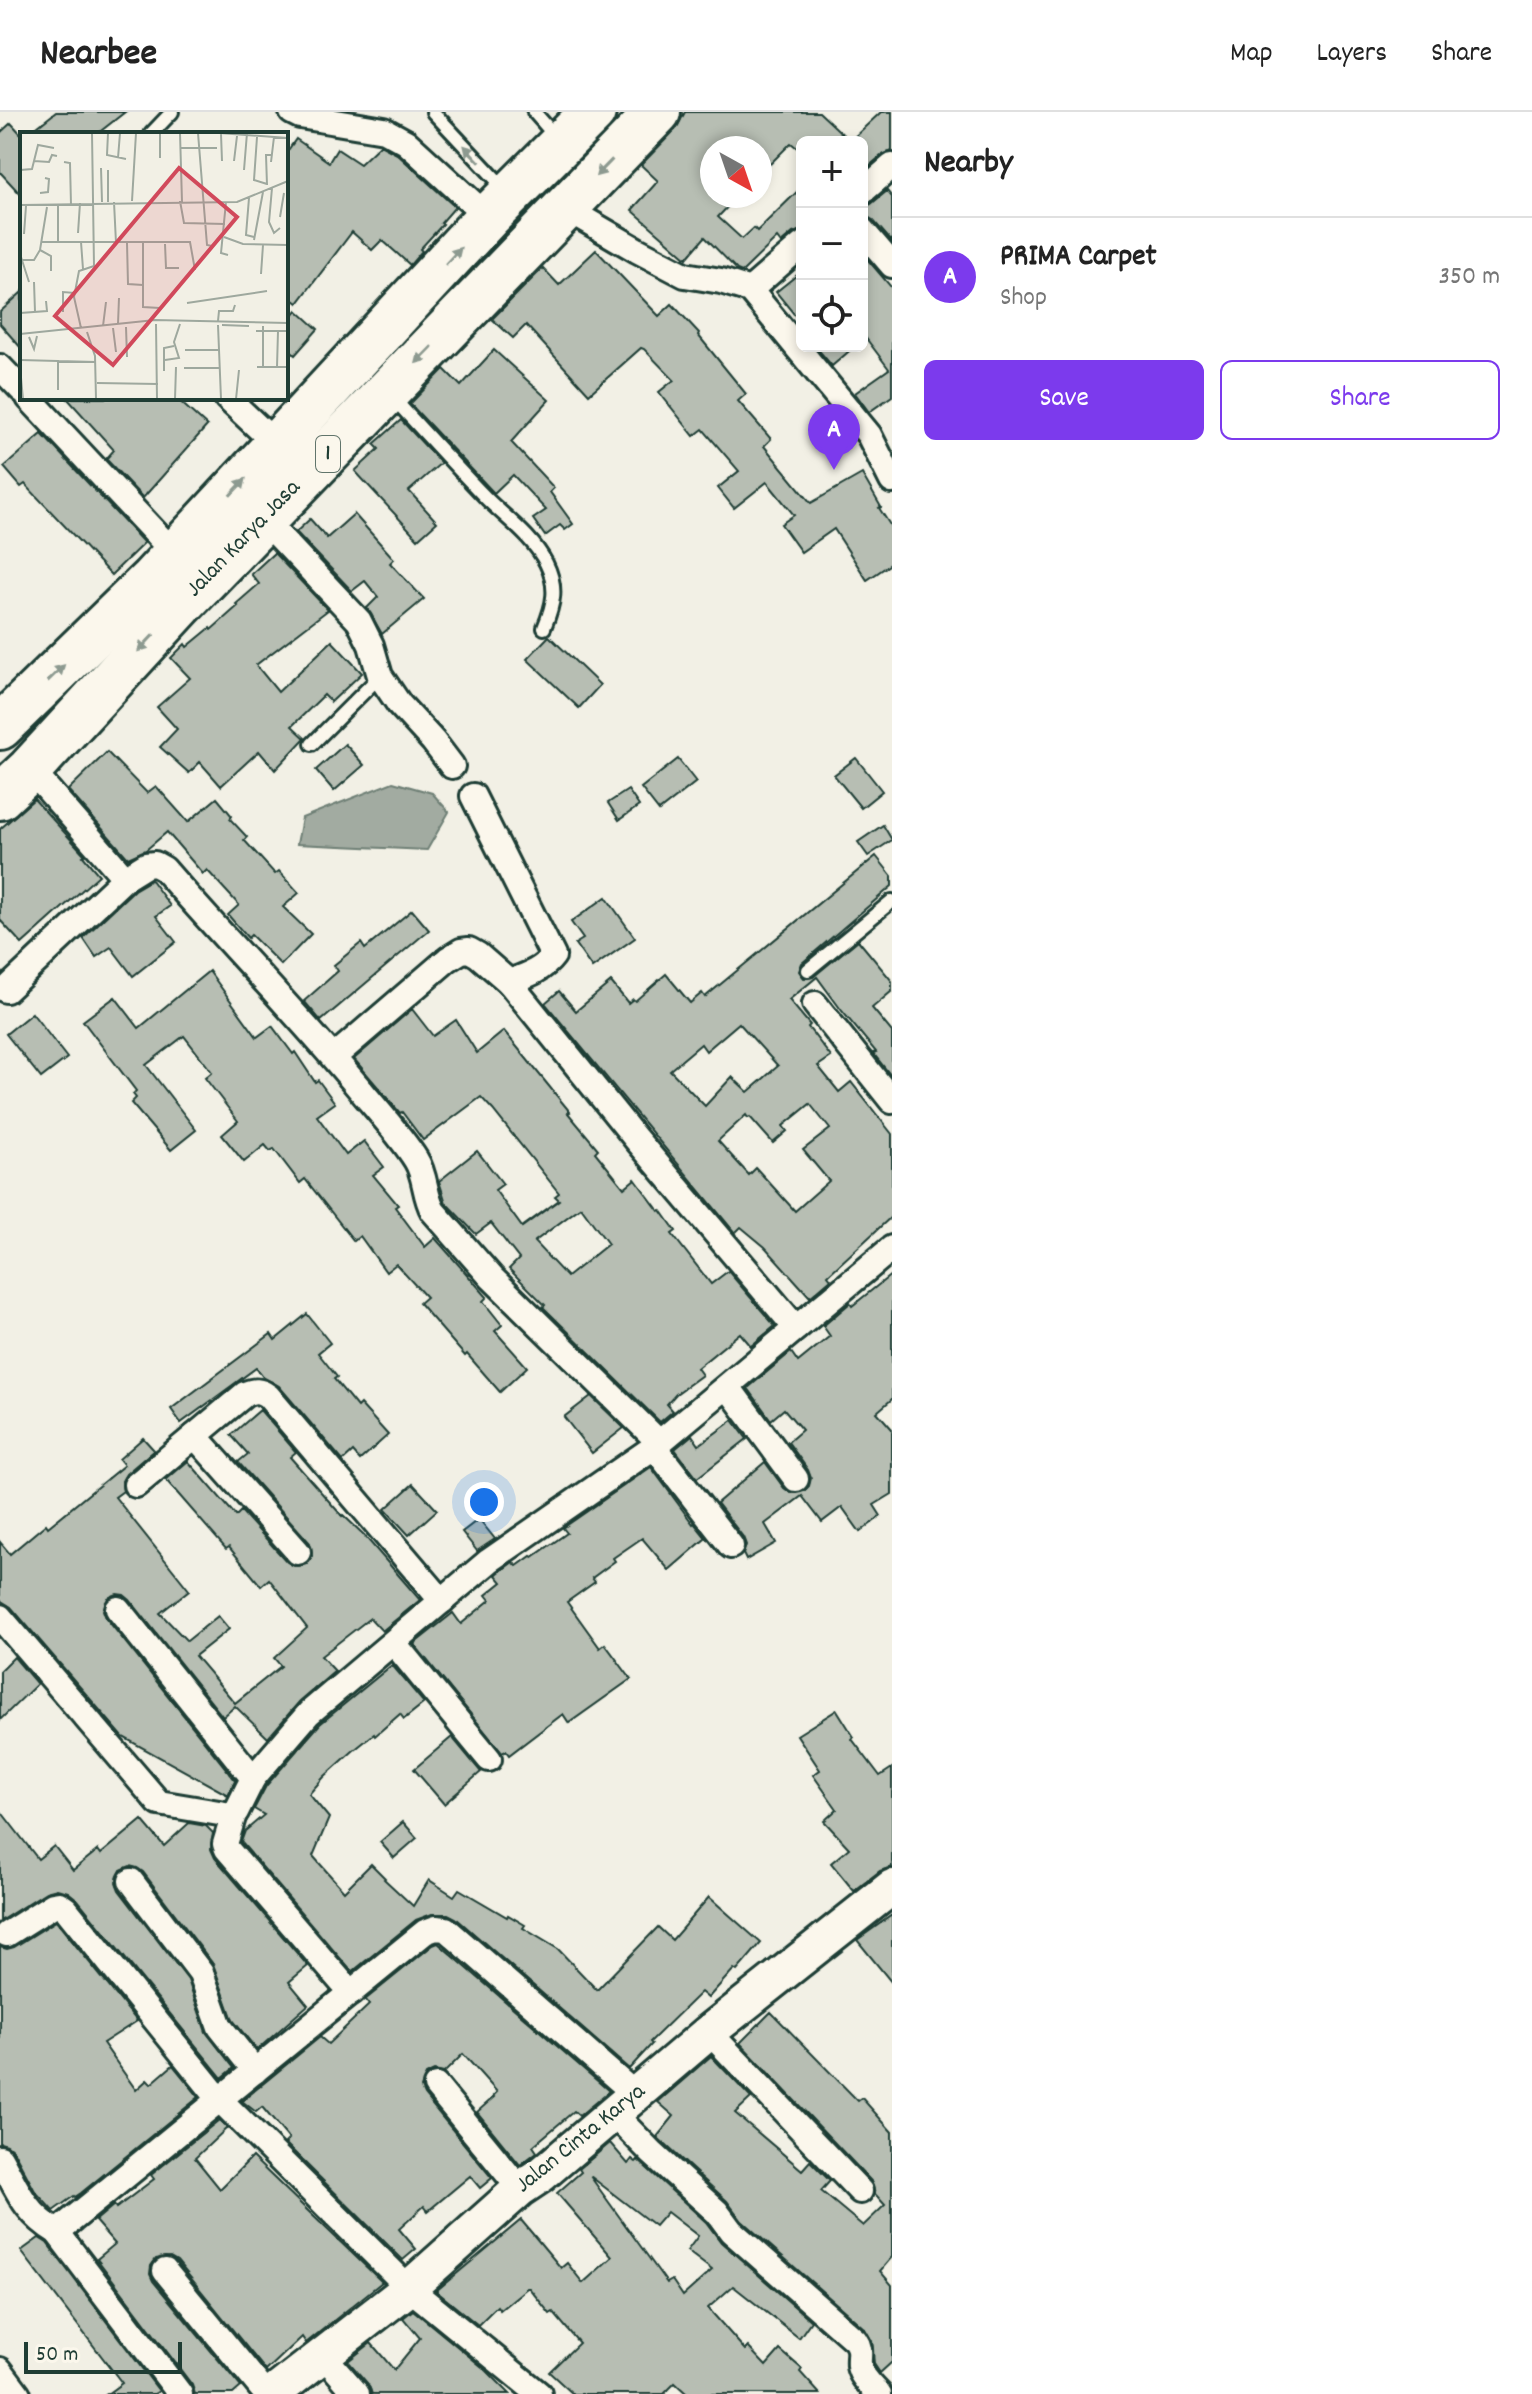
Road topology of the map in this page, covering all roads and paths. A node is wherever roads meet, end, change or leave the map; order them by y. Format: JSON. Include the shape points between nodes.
{"nodes":[{"id":1,"x":172,"y":112,"type":"edge"},
{"id":2,"x":292,"y":112,"type":"edge"},
{"id":3,"x":433,"y":112,"type":"edge"},
{"id":4,"x":593,"y":112,"type":"edge"},
{"id":5,"x":658,"y":112,"type":"edge"},
{"id":6,"x":548,"y":128,"type":"edge"},
{"id":7,"x":153,"y":132,"type":"edge"},
{"id":8,"x":892,"y":166,"type":"edge"},
{"id":9,"x":868,"y":187,"type":"edge"},
{"id":10,"x":500,"y":206,"type":"junction"},
{"id":11,"x":565,"y":208,"type":"junction"},
{"id":12,"x":868,"y":237,"type":"edge"},
{"id":13,"x":796,"y":250,"type":"edge"},
{"id":14,"x":892,"y":265,"type":"edge"},
{"id":15,"x":750,"y":290,"type":"junction"},
{"id":16,"x":0,"y":367,"type":"edge"},
{"id":17,"x":20,"y":388,"type":"edge"},
{"id":18,"x":388,"y":393,"type":"junction"},
{"id":19,"x":31,"y":400,"type":"edge"},
{"id":20,"x":229,"y":400,"type":"edge"},
{"id":21,"x":277,"y":445,"type":"junction"},
{"id":22,"x":892,"y":479,"type":"edge"},
{"id":23,"x":263,"y":519,"type":"junction"},
{"id":24,"x":169,"y":580,"type":"junction"},
{"id":25,"x":544,"y":628,"type":"dead end"},
{"id":26,"x":380,"y":676,"type":"junction"},
{"id":27,"x":0,"y":727,"type":"edge"},
{"id":28,"x":312,"y":744,"type":"dead end"},
{"id":29,"x":452,"y":766,"type":"dead end"},
{"id":30,"x":15,"y":783,"type":"edge"},
{"id":31,"x":473,"y":796,"type":"dead end"},
{"id":32,"x":125,"y":878,"type":"junction"},
{"id":33,"x":892,"y":901,"type":"edge"},
{"id":34,"x":808,"y":970,"type":"dead end"},
{"id":35,"x":509,"y":982,"type":"junction"},
{"id":36,"x":6,"y":990,"type":"dead end"},
{"id":37,"x":815,"y":1004,"type":"dead end"},
{"id":38,"x":334,"y":1057,"type":"junction"},
{"id":39,"x":892,"y":1101,"type":"edge"},
{"id":40,"x":892,"y":1248,"type":"edge"},
{"id":41,"x":796,"y":1328,"type":"junction"},
{"id":42,"x":728,"y":1387,"type":"junction"},
{"id":43,"x":195,"y":1436,"type":"junction"},
{"id":44,"x":657,"y":1445,"type":"junction"},
{"id":45,"x":796,"y":1479,"type":"dead end"},
{"id":46,"x":136,"y":1485,"type":"dead end"},
{"id":47,"x":731,"y":1546,"type":"dead end"},
{"id":48,"x":298,"y":1552,"type":"dead end"},
{"id":49,"x":442,"y":1601,"type":"junction"},
{"id":50,"x":118,"y":1609,"type":"dead end"},
{"id":51,"x":0,"y":1617,"type":"edge"},
{"id":52,"x":394,"y":1643,"type":"junction"},
{"id":53,"x":489,"y":1759,"type":"dead end"},
{"id":54,"x":253,"y":1778,"type":"junction"},
{"id":55,"x":234,"y":1814,"type":"junction"},
{"id":56,"x":131,"y":1881,"type":"dead end"},
{"id":57,"x":892,"y":1887,"type":"edge"},
{"id":58,"x":7,"y":1934,"type":"dead end"},
{"id":59,"x":351,"y":1993,"type":"junction"},
{"id":60,"x":709,"y":2032,"type":"junction"},
{"id":61,"x":255,"y":2071,"type":"junction"},
{"id":62,"x":436,"y":2086,"type":"dead end"},
{"id":63,"x":220,"y":2100,"type":"junction"},
{"id":64,"x":624,"y":2104,"type":"junction"},
{"id":65,"x":0,"y":2158,"type":"edge"},
{"id":66,"x":520,"y":2189,"type":"junction"},
{"id":67,"x":860,"y":2191,"type":"dead end"},
{"id":68,"x":57,"y":2232,"type":"junction"},
{"id":69,"x":165,"y":2271,"type":"dead end"},
{"id":70,"x":409,"y":2288,"type":"junction"},
{"id":71,"x":323,"y":2355,"type":"junction"},
{"id":72,"x":0,"y":2370,"type":"edge"},
{"id":73,"x":18,"y":2394,"type":"edge"},
{"id":74,"x":180,"y":2394,"type":"edge"},
{"id":75,"x":266,"y":2394,"type":"edge"},
{"id":76,"x":273,"y":2394,"type":"edge"},
{"id":77,"x":357,"y":2394,"type":"edge"},
{"id":78,"x":539,"y":2394,"type":"edge"},
{"id":79,"x":879,"y":2394,"type":"edge"}],
"edges":[{"from":1,"to":7,"type":"lane"},
{"from":2,"to":10,"type":"street","via":[[384,130]]},
{"from":10,"to":3,"type":"lane","one_way":true},
{"from":4,"to":6,"type":"highway","name":"Jalan Karya Jasa","number":"1"},
{"from":5,"to":11,"type":"highway","name":"Jalan Karya Jasa","number":"1","one_way":true},
{"from":6,"to":10,"type":"highway","name":"Jalan Karya Jasa","number":"1"},
{"from":8,"to":9,"type":"street"},
{"from":21,"to":10,"type":"highway","name":"Jalan Karya Jasa","number":"1","one_way":true},
{"from":11,"to":15,"type":"street","via":[[685,275]]},
{"from":11,"to":18,"type":"highway","name":"Jalan Karya Jasa","number":"1","one_way":true},
{"from":12,"to":14,"type":"street"},
{"from":13,"to":15,"type":"street"},
{"from":15,"to":22,"type":"street","via":[[869,435]]},
{"from":16,"to":17,"type":"street"},
{"from":18,"to":23,"type":"highway","name":"Jalan Karya Jasa","number":"1"},
{"from":18,"to":25,"type":"lane","via":[[536,548],[555,595]]},
{"from":19,"to":24,"type":"street"},
{"from":20,"to":21,"type":"street"},
{"from":24,"to":21,"type":"highway","name":"Jalan Karya Jasa","number":"1","one_way":true},
{"from":23,"to":24,"type":"highway","name":"Jalan Karya Jasa","number":"1"},
{"from":23,"to":26,"type":"street","via":[[359,621]]},
{"from":27,"to":24,"type":"highway","name":"Jalan Karya Jasa","number":"1","one_way":true},
{"from":24,"to":30,"type":"highway","name":"Jalan Karya Jasa","number":"1","one_way":true},
{"from":26,"to":28,"type":"lane"},
{"from":26,"to":29,"type":"street"},
{"from":30,"to":32,"type":"street"},
{"from":31,"to":35,"type":"street","via":[[553,956]]},
{"from":32,"to":36,"type":"street"},
{"from":32,"to":38,"type":"street","via":[[146,865],[164,869]]},
{"from":33,"to":34,"type":"lane"},
{"from":35,"to":38,"type":"street","via":[[478,955],[461,951]]},
{"from":35,"to":41,"type":"street"},
{"from":37,"to":39,"type":"street"},
{"from":38,"to":44,"type":"street","via":[[415,1159],[433,1211]]},
{"from":40,"to":41,"type":"street"},
{"from":41,"to":42,"type":"street"},
{"from":42,"to":44,"type":"street"},
{"from":42,"to":45,"type":"street"},
{"from":43,"to":46,"type":"street"},
{"from":43,"to":48,"type":"street"},
{"from":43,"to":49,"type":"street","via":[[245,1394],[261,1391]]},
{"from":44,"to":47,"type":"street"},
{"from":44,"to":49,"type":"street","via":[[489,1561]]},
{"from":49,"to":52,"type":"street"},
{"from":50,"to":54,"type":"street"},
{"from":51,"to":55,"type":"street","via":[[159,1803]]},
{"from":52,"to":53,"type":"street"},
{"from":52,"to":54,"type":"street","via":[[309,1713]]},
{"from":54,"to":55,"type":"street"},
{"from":55,"to":59,"type":"street","via":[[227,1849]]},
{"from":56,"to":61,"type":"street","via":[[201,1973],[220,2027]]},
{"from":57,"to":60,"type":"street","name":"Jalan Cinta Karya"},
{"from":58,"to":63,"type":"street","via":[[53,1905],[66,1909]]},
{"from":59,"to":61,"type":"street"},
{"from":59,"to":64,"type":"street","via":[[425,1932],[446,1929]]},
{"from":60,"to":64,"type":"street","name":"Jalan Cinta Karya"},
{"from":60,"to":67,"type":"street"},
{"from":61,"to":63,"type":"street"},
{"from":62,"to":66,"type":"street"},
{"from":63,"to":68,"type":"street"},
{"from":63,"to":70,"type":"street"},
{"from":64,"to":66,"type":"street","name":"Jalan Cinta Karya"},
{"from":64,"to":79,"type":"street","via":[[731,2231],[855,2340],[862,2374]]},
{"from":65,"to":68,"type":"street","via":[[31,2213]]},
{"from":66,"to":70,"type":"street","name":"Jalan Cinta Karya"},
{"from":68,"to":74,"type":"street"},
{"from":69,"to":75,"type":"street"},
{"from":70,"to":71,"type":"street","name":"Jalan Cinta Karya"},
{"from":70,"to":78,"type":"street"},
{"from":71,"to":76,"type":"street","name":"Jalan Cinta Karya"},
{"from":71,"to":77,"type":"street"},
{"from":72,"to":73,"type":"street"}]}
